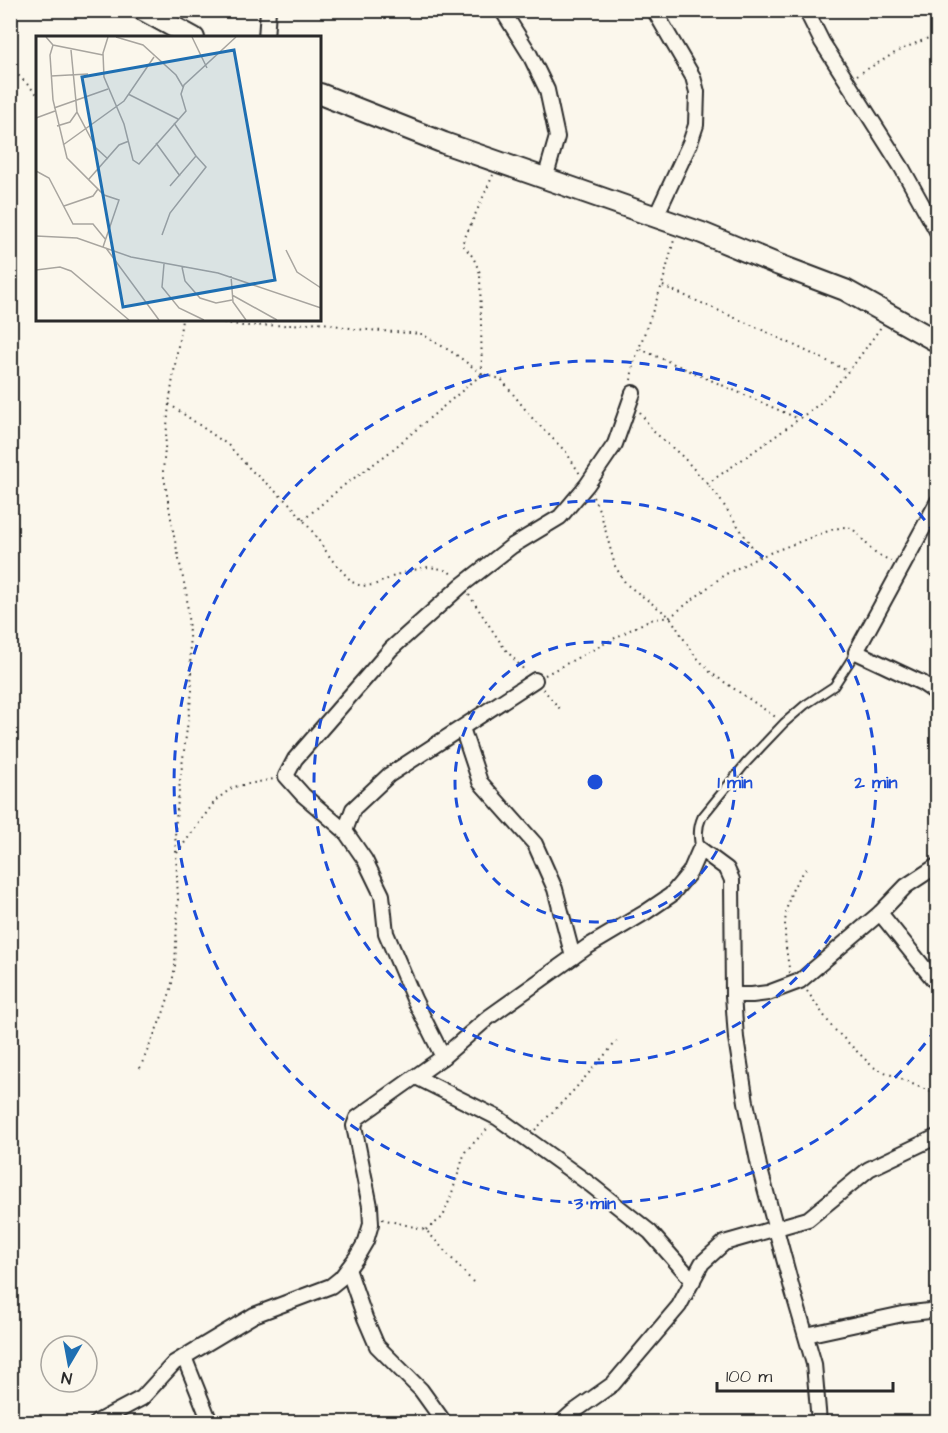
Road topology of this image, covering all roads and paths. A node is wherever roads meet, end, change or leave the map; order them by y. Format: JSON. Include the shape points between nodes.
{"nodes":[{"id":1,"x":143,"y":10,"type":"edge"},
{"id":2,"x":268,"y":10,"type":"edge"},
{"id":3,"x":502,"y":10,"type":"edge"},
{"id":4,"x":654,"y":10,"type":"edge"},
{"id":5,"x":806,"y":10,"type":"edge"},
{"id":6,"x":938,"y":34,"type":"edge"},
{"id":7,"x":190,"y":36,"type":"edge"},
{"id":8,"x":266,"y":36,"type":"edge"},
{"id":9,"x":10,"y":67,"type":"edge"},
{"id":10,"x":847,"y":81,"type":"junction"},
{"id":11,"x":36,"y":93,"type":"edge"},
{"id":12,"x":321,"y":94,"type":"edge"},
{"id":13,"x":499,"y":163,"type":"junction"},
{"id":14,"x":546,"y":179,"type":"junction"},
{"id":15,"x":656,"y":216,"type":"junction"},
{"id":16,"x":676,"y":224,"type":"junction"},
{"id":17,"x":938,"y":233,"type":"edge"},
{"id":18,"x":662,"y":285,"type":"junction"},
{"id":19,"x":889,"y":314,"type":"junction"},
{"id":20,"x":182,"y":321,"type":"edge"},
{"id":21,"x":216,"y":321,"type":"edge"},
{"id":22,"x":938,"y":342,"type":"edge"},
{"id":23,"x":638,"y":348,"type":"junction"},
{"id":24,"x":848,"y":371,"type":"junction"},
{"id":25,"x":482,"y":374,"type":"junction"},
{"id":26,"x":633,"y":393,"type":"junction"},
{"id":27,"x":169,"y":404,"type":"junction"},
{"id":28,"x":799,"y":419,"type":"junction"},
{"id":29,"x":707,"y":484,"type":"junction"},
{"id":30,"x":587,"y":485,"type":"junction"},
{"id":31,"x":938,"y":501,"type":"edge"},
{"id":32,"x":303,"y":520,"type":"junction"},
{"id":33,"x":759,"y":557,"type":"junction"},
{"id":34,"x":902,"y":566,"type":"junction"},
{"id":35,"x":462,"y":585,"type":"junction"},
{"id":36,"x":670,"y":617,"type":"junction"},
{"id":37,"x":856,"y":652,"type":"junction"},
{"id":38,"x":535,"y":680,"type":"junction"},
{"id":39,"x":938,"y":694,"type":"edge"},
{"id":40,"x":561,"y":710,"type":"dead end"},
{"id":41,"x":784,"y":723,"type":"junction"},
{"id":42,"x":462,"y":728,"type":"junction"},
{"id":43,"x":286,"y":776,"type":"junction"},
{"id":44,"x":345,"y":831,"type":"junction"},
{"id":45,"x":700,"y":849,"type":"junction"},
{"id":46,"x":176,"y":854,"type":"junction"},
{"id":47,"x":938,"y":865,"type":"edge"},
{"id":48,"x":807,"y":867,"type":"dead end"},
{"id":49,"x":880,"y":913,"type":"junction"},
{"id":50,"x":573,"y":957,"type":"junction"},
{"id":51,"x":796,"y":983,"type":"junction"},
{"id":52,"x":938,"y":985,"type":"edge"},
{"id":53,"x":733,"y":995,"type":"junction"},
{"id":54,"x":617,"y":1041,"type":"dead end"},
{"id":55,"x":443,"y":1057,"type":"junction"},
{"id":56,"x":140,"y":1068,"type":"dead end"},
{"id":57,"x":416,"y":1077,"type":"junction"},
{"id":58,"x":938,"y":1095,"type":"edge"},
{"id":59,"x":498,"y":1118,"type":"junction"},
{"id":60,"x":938,"y":1136,"type":"edge"},
{"id":61,"x":526,"y":1138,"type":"junction"},
{"id":62,"x":370,"y":1216,"type":"junction"},
{"id":63,"x":776,"y":1228,"type":"junction"},
{"id":64,"x":426,"y":1230,"type":"junction"},
{"id":65,"x":348,"y":1269,"type":"junction"},
{"id":66,"x":693,"y":1281,"type":"junction"},
{"id":67,"x":473,"y":1282,"type":"dead end"},
{"id":68,"x":938,"y":1310,"type":"edge"},
{"id":69,"x":806,"y":1335,"type":"junction"},
{"id":70,"x":184,"y":1357,"type":"junction"},
{"id":71,"x":97,"y":1422,"type":"edge"},
{"id":72,"x":210,"y":1422,"type":"edge"},
{"id":73,"x":444,"y":1422,"type":"edge"},
{"id":74,"x":562,"y":1422,"type":"edge"},
{"id":75,"x":819,"y":1422,"type":"edge"}],
"edges":[{"from":1,"to":7,"type":"main road"},
{"from":2,"to":8,"type":"street"},
{"from":3,"to":14,"type":"street","via":[[547,90],[557,136]]},
{"from":4,"to":15,"type":"street","via":[[693,77],[697,92],[696,125]]},
{"from":5,"to":10,"type":"street"},
{"from":6,"to":10,"type":"path","via":[[902,49]]},
{"from":9,"to":11,"type":"path"},
{"from":10,"to":17,"type":"street"},
{"from":12,"to":13,"type":"main road"},
{"from":13,"to":14,"type":"main road"},
{"from":13,"to":25,"type":"path","via":[[462,244],[480,273]]},
{"from":14,"to":15,"type":"main road"},
{"from":15,"to":16,"type":"main road"},
{"from":16,"to":18,"type":"path"},
{"from":16,"to":19,"type":"main road","via":[[844,290]]},
{"from":18,"to":23,"type":"path"},
{"from":18,"to":24,"type":"path"},
{"from":19,"to":22,"type":"main road"},
{"from":19,"to":24,"type":"path"},
{"from":20,"to":27,"type":"path"},
{"from":21,"to":25,"type":"path","via":[[243,327],[318,322],[422,334]]},
{"from":23,"to":26,"type":"path","via":[[631,376]]},
{"from":23,"to":28,"type":"path"},
{"from":24,"to":28,"type":"path","via":[[822,402]]},
{"from":25,"to":30,"type":"path","via":[[501,379],[566,452]]},
{"from":25,"to":32,"type":"path"},
{"from":26,"to":29,"type":"path","via":[[640,413],[653,431]]},
{"from":26,"to":30,"type":"street","via":[[615,444]]},
{"from":27,"to":32,"type":"path","via":[[228,446]]},
{"from":27,"to":46,"type":"path","via":[[164,471],[188,597],[192,691],[175,829]]},
{"from":28,"to":29,"type":"path"},
{"from":29,"to":33,"type":"path"},
{"from":30,"to":35,"type":"street","via":[[560,517],[512,546]]},
{"from":30,"to":36,"type":"path","via":[[615,566],[626,584]]},
{"from":31,"to":34,"type":"street"},
{"from":32,"to":35,"type":"path","via":[[332,560],[357,585],[374,585],[426,567],[448,571]]},
{"from":33,"to":34,"type":"path","via":[[843,527],[852,528],[875,553]]},
{"from":33,"to":36,"type":"path","via":[[724,575]]},
{"from":34,"to":37,"type":"street"},
{"from":35,"to":38,"type":"path","via":[[504,648]]},
{"from":35,"to":43,"type":"street","via":[[391,649],[295,759]]},
{"from":36,"to":38,"type":"path","via":[[649,620]]},
{"from":36,"to":41,"type":"path","via":[[711,673]]},
{"from":37,"to":39,"type":"street"},
{"from":37,"to":41,"type":"lane","via":[[834,686]]},
{"from":38,"to":40,"type":"path"},
{"from":38,"to":42,"type":"street"},
{"from":41,"to":45,"type":"lane","via":[[702,817],[698,826]]},
{"from":42,"to":44,"type":"street","via":[[389,775],[353,809]]},
{"from":42,"to":50,"type":"street","via":[[480,782],[535,844],[555,889]]},
{"from":43,"to":44,"type":"street"},
{"from":43,"to":46,"type":"path","via":[[233,787],[216,800]]},
{"from":44,"to":55,"type":"street","via":[[382,895],[386,933]]},
{"from":45,"to":50,"type":"street","via":[[690,872],[671,895]]},
{"from":45,"to":53,"type":"street","via":[[728,869],[732,880]]},
{"from":46,"to":56,"type":"path","via":[[177,931],[171,990]]},
{"from":47,"to":49,"type":"street","via":[[906,886]]},
{"from":48,"to":51,"type":"path","via":[[792,890],[786,914],[785,946]]},
{"from":49,"to":51,"type":"street"},
{"from":49,"to":52,"type":"street"},
{"from":50,"to":55,"type":"street","via":[[489,1017]]},
{"from":51,"to":53,"type":"street","via":[[768,993]]},
{"from":51,"to":58,"type":"path","via":[[873,1068]]},
{"from":53,"to":63,"type":"street","via":[[746,1102]]},
{"from":54,"to":61,"type":"path"},
{"from":55,"to":57,"type":"street"},
{"from":57,"to":59,"type":"street"},
{"from":57,"to":62,"type":"street","via":[[354,1121]]},
{"from":59,"to":61,"type":"street"},
{"from":59,"to":64,"type":"path","via":[[465,1152],[443,1217]]},
{"from":60,"to":63,"type":"street","via":[[869,1169],[808,1219]]},
{"from":61,"to":66,"type":"street","via":[[650,1232]]},
{"from":62,"to":64,"type":"path"},
{"from":62,"to":65,"type":"street","via":[[366,1241]]},
{"from":63,"to":66,"type":"street","via":[[724,1243],[702,1263]]},
{"from":63,"to":69,"type":"street"},
{"from":64,"to":67,"type":"path"},
{"from":65,"to":70,"type":"street","via":[[331,1286],[254,1315]]},
{"from":65,"to":73,"type":"street","via":[[377,1346],[421,1390]]},
{"from":66,"to":74,"type":"street","via":[[679,1306],[612,1384]]},
{"from":68,"to":69,"type":"street"},
{"from":69,"to":75,"type":"street","via":[[814,1364]]},
{"from":70,"to":71,"type":"street","via":[[142,1398]]},
{"from":70,"to":72,"type":"street"}]}
